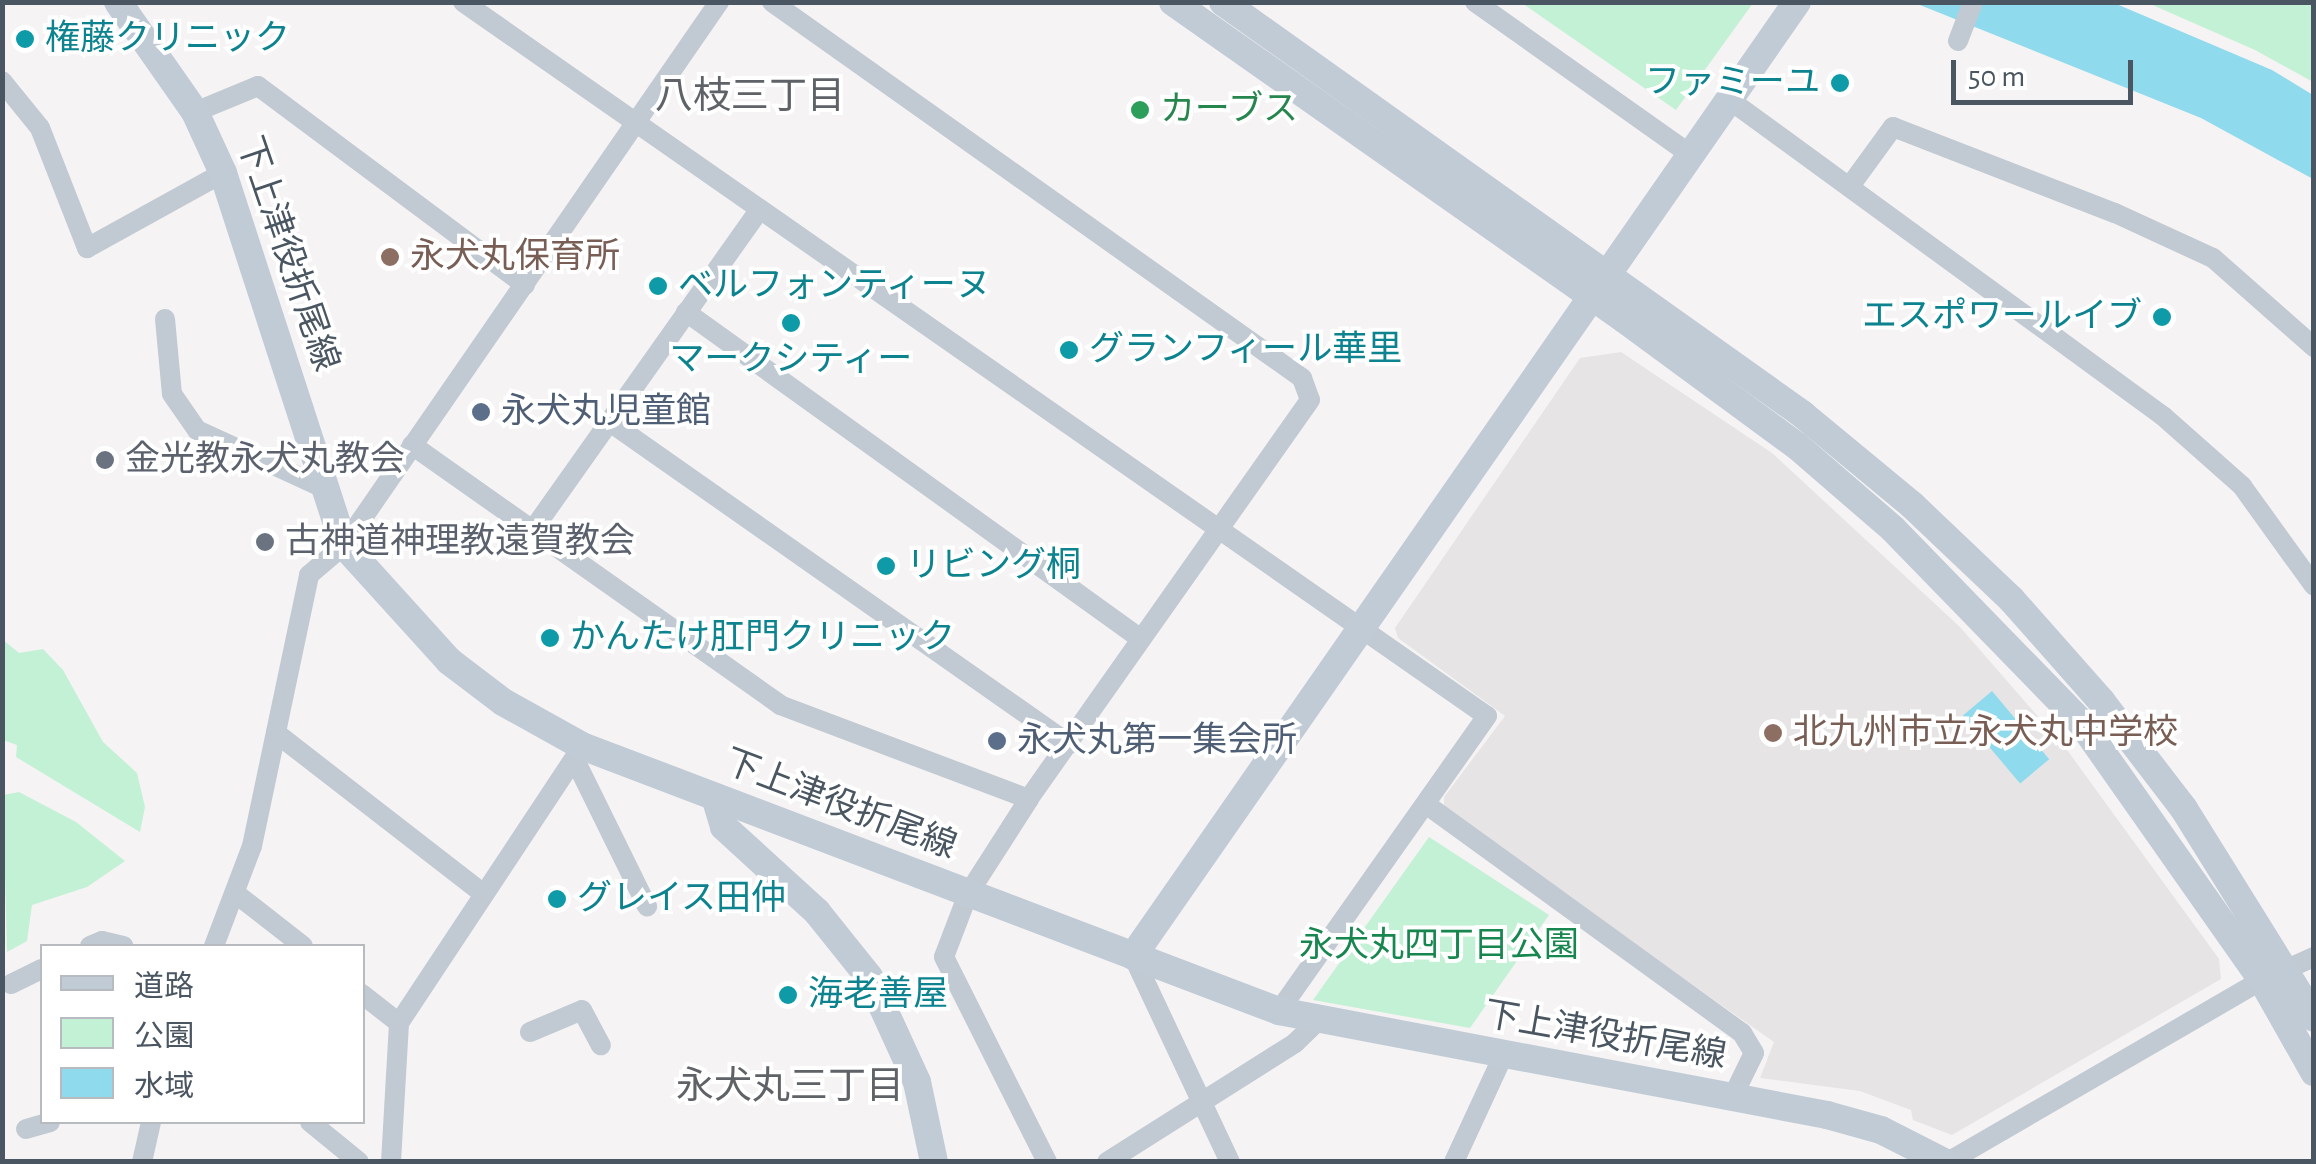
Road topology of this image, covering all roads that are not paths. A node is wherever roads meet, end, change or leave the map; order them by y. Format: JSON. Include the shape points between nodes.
{"nodes":[{"id":1,"x":118,"y":2,"type":"edge"},
{"id":2,"x":463,"y":2,"type":"edge"},
{"id":3,"x":720,"y":2,"type":"edge"},
{"id":4,"x":772,"y":2,"type":"edge"},
{"id":5,"x":1173,"y":2,"type":"edge"},
{"id":6,"x":1223,"y":2,"type":"edge"},
{"id":7,"x":1476,"y":2,"type":"edge"},
{"id":8,"x":1796,"y":2,"type":"edge"},
{"id":9,"x":1973,"y":2,"type":"edge"},
{"id":10,"x":1958,"y":41,"type":"dead end"},
{"id":11,"x":2,"y":81,"type":"edge"},
{"id":12,"x":1727,"y":98,"type":"junction"},
{"id":13,"x":196,"y":112,"type":"junction"},
{"id":14,"x":635,"y":124,"type":"junction"},
{"id":15,"x":1688,"y":152,"type":"junction"},
{"id":16,"x":223,"y":174,"type":"junction"},
{"id":17,"x":1850,"y":186,"type":"junction"},
{"id":18,"x":758,"y":212,"type":"junction"},
{"id":19,"x":1606,"y":273,"type":"junction"},
{"id":20,"x":525,"y":285,"type":"junction"},
{"id":21,"x":1588,"y":298,"type":"junction"},
{"id":22,"x":686,"y":312,"type":"junction"},
{"id":23,"x":165,"y":320,"type":"dead end"},
{"id":24,"x":2314,"y":347,"type":"edge"},
{"id":25,"x":610,"y":422,"type":"junction"},
{"id":26,"x":412,"y":445,"type":"junction"},
{"id":27,"x":326,"y":490,"type":"junction"},
{"id":28,"x":1219,"y":528,"type":"junction"},
{"id":29,"x":532,"y":531,"type":"junction"},
{"id":30,"x":344,"y":545,"type":"junction"},
{"id":31,"x":2314,"y":586,"type":"edge"},
{"id":32,"x":1357,"y":626,"type":"junction"},
{"id":33,"x":1140,"y":638,"type":"junction"},
{"id":34,"x":276,"y":733,"type":"junction"},
{"id":35,"x":1069,"y":744,"type":"junction"},
{"id":36,"x":579,"y":754,"type":"junction"},
{"id":37,"x":715,"y":797,"type":"junction"},
{"id":38,"x":1029,"y":799,"type":"junction"},
{"id":39,"x":1427,"y":805,"type":"junction"},
{"id":40,"x":235,"y":892,"type":"junction"},
{"id":41,"x":482,"y":892,"type":"junction"},
{"id":42,"x":968,"y":894,"type":"junction"},
{"id":43,"x":647,"y":906,"type":"dead end"},
{"id":44,"x":215,"y":944,"type":"edge"},
{"id":45,"x":300,"y":944,"type":"edge"},
{"id":46,"x":1133,"y":956,"type":"junction"},
{"id":47,"x":2314,"y":957,"type":"edge"},
{"id":48,"x":40,"y":971,"type":"edge"},
{"id":49,"x":2274,"y":975,"type":"junction"},
{"id":50,"x":11,"y":984,"type":"dead end"},
{"id":51,"x":365,"y":996,"type":"edge"},
{"id":52,"x":1279,"y":1012,"type":"junction"},
{"id":53,"x":2314,"y":1018,"type":"edge"},
{"id":54,"x":1317,"y":1022,"type":"junction"},
{"id":55,"x":399,"y":1023,"type":"junction"},
{"id":56,"x":530,"y":1032,"type":"dead end"},
{"id":57,"x":601,"y":1045,"type":"dead end"},
{"id":58,"x":1502,"y":1058,"type":"junction"},
{"id":59,"x":2314,"y":1072,"type":"edge"},
{"id":60,"x":1733,"y":1096,"type":"junction"},
{"id":61,"x":1200,"y":1103,"type":"junction"},
{"id":62,"x":43,"y":1124,"type":"edge"},
{"id":63,"x":151,"y":1124,"type":"edge"},
{"id":64,"x":312,"y":1124,"type":"edge"},
{"id":65,"x":26,"y":1129,"type":"dead end"},
{"id":66,"x":143,"y":1160,"type":"edge"},
{"id":67,"x":359,"y":1162,"type":"edge"},
{"id":68,"x":391,"y":1162,"type":"edge"},
{"id":69,"x":934,"y":1162,"type":"edge"},
{"id":70,"x":1047,"y":1162,"type":"edge"},
{"id":71,"x":1107,"y":1162,"type":"edge"},
{"id":72,"x":1230,"y":1162,"type":"edge"},
{"id":73,"x":1454,"y":1162,"type":"edge"},
{"id":74,"x":1946,"y":1162,"type":"edge"}],
"edges":[{"from":1,"to":13,"type":"street","name":"下上津役折尾線"},
{"from":2,"to":14,"type":"street"},
{"from":3,"to":14,"type":"street"},
{"from":4,"to":28,"type":"street","via":[[1302,378],[1310,400]]},
{"from":5,"to":21,"type":"street"},
{"from":6,"to":19,"type":"street"},
{"from":7,"to":15,"type":"street"},
{"from":8,"to":12,"type":"street"},
{"from":9,"to":10,"type":"street"},
{"from":11,"to":16,"type":"street","via":[[40,128],[87,248]]},
{"from":12,"to":15,"type":"street"},
{"from":12,"to":17,"type":"street"},
{"from":13,"to":16,"type":"street","name":"下上津役折尾線"},
{"from":13,"to":20,"type":"street","via":[[258,86]]},
{"from":14,"to":18,"type":"street"},
{"from":14,"to":20,"type":"street"},
{"from":15,"to":19,"type":"street"},
{"from":16,"to":27,"type":"street","name":"下上津役折尾線"},
{"from":17,"to":24,"type":"street","via":[[1893,128],[2116,213],[2212,258]]},
{"from":17,"to":31,"type":"street","via":[[2164,416],[2242,486]]},
{"from":18,"to":22,"type":"street"},
{"from":18,"to":28,"type":"street"},
{"from":19,"to":21,"type":"street"},
{"from":19,"to":49,"type":"street","via":[[1802,414],[2011,599],[2184,808]]},
{"from":20,"to":26,"type":"street"},
{"from":21,"to":32,"type":"street"},
{"from":21,"to":49,"type":"street","via":[[1796,446],[1988,620],[2080,720]]},
{"from":22,"to":25,"type":"street"},
{"from":22,"to":33,"type":"street"},
{"from":23,"to":27,"type":"street","via":[[172,394],[197,430]]},
{"from":25,"to":29,"type":"street"},
{"from":25,"to":35,"type":"street"},
{"from":26,"to":29,"type":"street"},
{"from":26,"to":30,"type":"street"},
{"from":27,"to":30,"type":"street","name":"下上津役折尾線"},
{"from":28,"to":32,"type":"street"},
{"from":28,"to":33,"type":"street"},
{"from":29,"to":38,"type":"street","via":[[780,704]]},
{"from":30,"to":34,"type":"street","via":[[309,574]]},
{"from":30,"to":36,"type":"street","name":"下上津役折尾線","via":[[449,662]]},
{"from":32,"to":39,"type":"street","via":[[1487,716]]},
{"from":32,"to":46,"type":"street"},
{"from":33,"to":35,"type":"street"},
{"from":34,"to":40,"type":"street"},
{"from":34,"to":41,"type":"street"},
{"from":35,"to":38,"type":"street"},
{"from":36,"to":37,"type":"street","name":"下上津役折尾線"},
{"from":36,"to":41,"type":"street"},
{"from":36,"to":43,"type":"street"},
{"from":37,"to":42,"type":"street","name":"下上津役折尾線"},
{"from":37,"to":69,"type":"street","via":[[724,827],[817,912],[868,977],[917,1082]]},
{"from":38,"to":42,"type":"street"},
{"from":39,"to":52,"type":"street"},
{"from":39,"to":60,"type":"street","via":[[1742,1033],[1754,1053]]},
{"from":40,"to":44,"type":"street"},
{"from":40,"to":45,"type":"street"},
{"from":41,"to":55,"type":"street"},
{"from":42,"to":46,"type":"street","name":"下上津役折尾線"},
{"from":42,"to":70,"type":"street","via":[[944,956]]},
{"from":46,"to":52,"type":"street","name":"下上津役折尾線"},
{"from":46,"to":61,"type":"street"},
{"from":47,"to":49,"type":"street"},
{"from":48,"to":50,"type":"street"},
{"from":49,"to":53,"type":"street"},
{"from":49,"to":59,"type":"street"},
{"from":49,"to":74,"type":"street"},
{"from":51,"to":55,"type":"street"},
{"from":52,"to":54,"type":"street","name":"下上津役折尾線"},
{"from":54,"to":58,"type":"street","name":"下上津役折尾線"},
{"from":54,"to":61,"type":"street"},
{"from":55,"to":68,"type":"street"},
{"from":56,"to":57,"type":"street","via":[[582,1010]]},
{"from":58,"to":60,"type":"street","name":"下上津役折尾線"},
{"from":58,"to":73,"type":"street"},
{"from":60,"to":74,"type":"street","name":"下上津役折尾線","via":[[1880,1130]]},
{"from":61,"to":71,"type":"street"},
{"from":61,"to":72,"type":"street"},
{"from":62,"to":65,"type":"street"},
{"from":63,"to":66,"type":"street"},
{"from":64,"to":67,"type":"street"}]}
